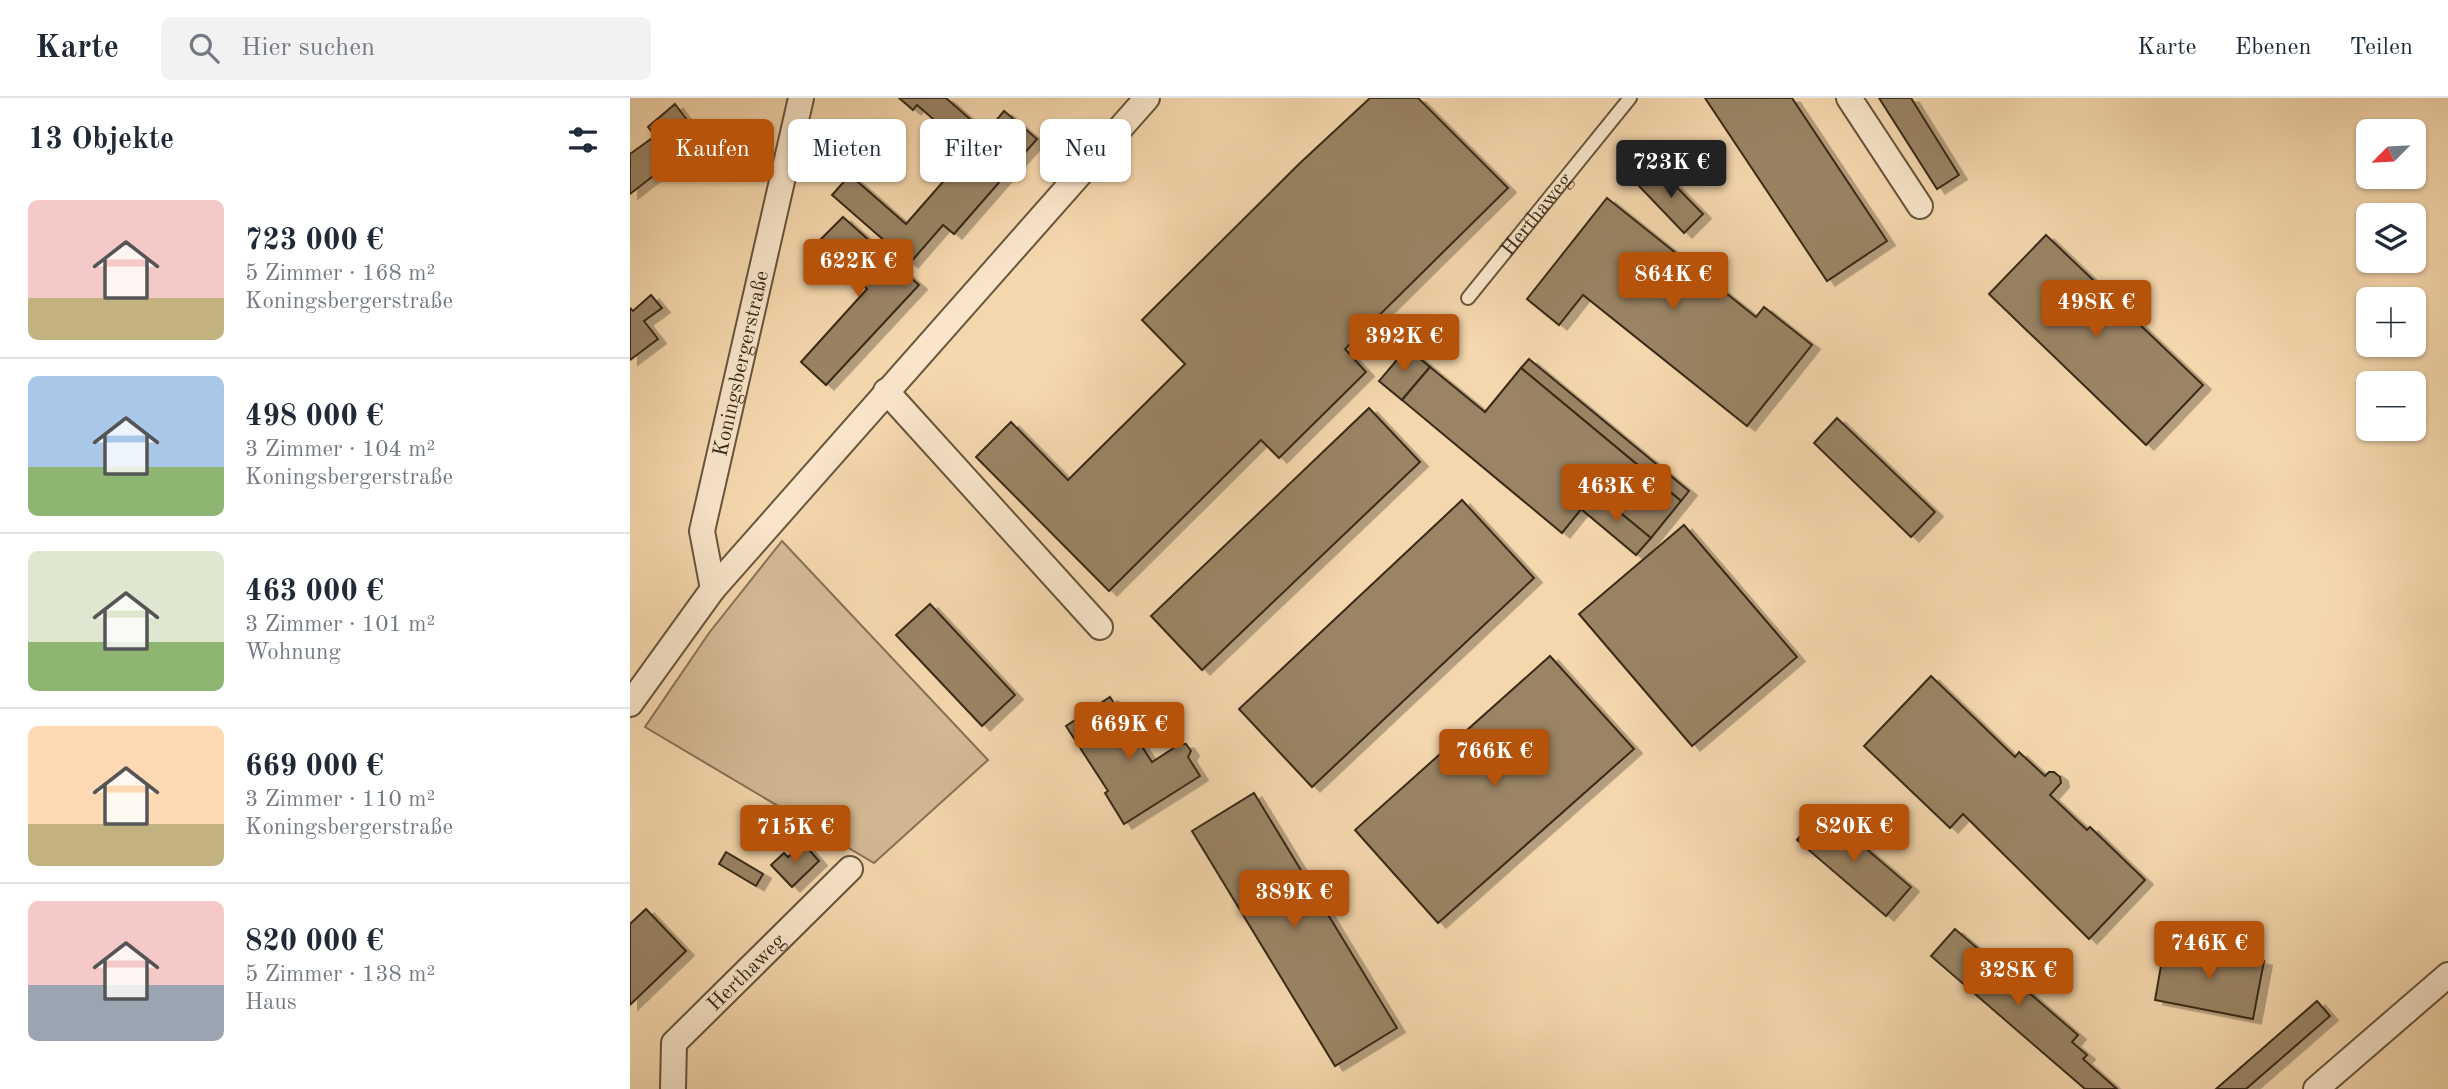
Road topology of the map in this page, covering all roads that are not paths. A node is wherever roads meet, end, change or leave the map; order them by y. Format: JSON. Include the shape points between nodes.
{"nodes":[{"id":1,"x":801,"y":98,"type":"edge"},
{"id":2,"x":1147,"y":98,"type":"edge"},
{"id":3,"x":1630,"y":98,"type":"edge"},
{"id":4,"x":1849,"y":98,"type":"edge"},
{"id":5,"x":1920,"y":206,"type":"dead end"},
{"id":6,"x":1468,"y":298,"type":"dead end"},
{"id":7,"x":887,"y":391,"type":"junction"},
{"id":8,"x":713,"y":589,"type":"junction"},
{"id":9,"x":1100,"y":627,"type":"dead end"},
{"id":10,"x":630,"y":704,"type":"edge"},
{"id":11,"x":850,"y":869,"type":"dead end"},
{"id":12,"x":2448,"y":975,"type":"edge"},
{"id":13,"x":673,"y":1089,"type":"edge"},
{"id":14,"x":2316,"y":1089,"type":"edge"}],
"edges":[{"from":1,"to":8,"type":"street","name":"Koningsbergerstraße","via":[[702,531]]},
{"from":2,"to":7,"type":"street"},
{"from":3,"to":6,"type":"lane","name":"Herthaweg"},
{"from":4,"to":5,"type":"street"},
{"from":7,"to":8,"type":"street"},
{"from":7,"to":9,"type":"street"},
{"from":8,"to":10,"type":"street"},
{"from":11,"to":13,"type":"street","name":"Herthaweg","via":[[674,1043]]},
{"from":12,"to":14,"type":"street"}]}
